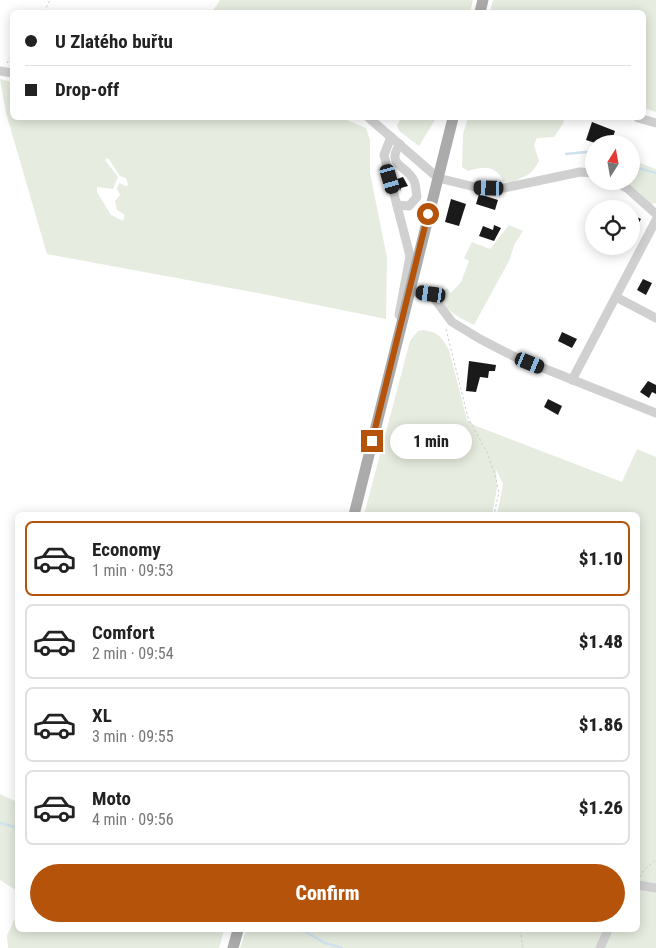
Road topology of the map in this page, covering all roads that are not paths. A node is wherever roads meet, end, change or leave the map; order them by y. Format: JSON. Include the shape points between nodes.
{"nodes":[{"id":1,"x":371,"y":120,"type":"edge"},
{"id":2,"x":452,"y":120,"type":"edge"},
{"id":3,"x":391,"y":136,"type":"junction"},
{"id":4,"x":400,"y":144,"type":"junction"},
{"id":5,"x":585,"y":173,"type":"edge"},
{"id":6,"x":438,"y":178,"type":"junction"},
{"id":7,"x":629,"y":190,"type":"edge"},
{"id":8,"x":397,"y":205,"type":"junction"},
{"id":9,"x":655,"y":214,"type":"edge"},
{"id":10,"x":408,"y":291,"type":"junction"},
{"id":11,"x":616,"y":297,"type":"junction"},
{"id":12,"x":656,"y":318,"type":"edge"},
{"id":13,"x":572,"y":380,"type":"junction"},
{"id":14,"x":385,"y":387,"type":"junction"},
{"id":15,"x":656,"y":413,"type":"edge"},
{"id":16,"x":355,"y":512,"type":"edge"},
{"id":17,"x":640,"y":884,"type":"edge"},
{"id":18,"x":656,"y":888,"type":"edge"},
{"id":19,"x":237,"y":932,"type":"edge"},
{"id":20,"x":607,"y":932,"type":"edge"},
{"id":21,"x":233,"y":948,"type":"edge"},
{"id":22,"x":600,"y":948,"type":"edge"}],
"edges":[{"from":1,"to":3,"type":"street"},
{"from":2,"to":6,"type":"main road"},
{"from":3,"to":4,"type":"street"},
{"from":3,"to":8,"type":"street","via":[[384,155]]},
{"from":4,"to":6,"type":"street"},
{"from":4,"to":8,"type":"street","via":[[394,157],[413,180],[417,197],[409,206]]},
{"from":5,"to":6,"type":"street","via":[[504,188],[475,187]]},
{"from":6,"to":10,"type":"main road"},
{"from":7,"to":9,"type":"street"},
{"from":8,"to":14,"type":"street","via":[[410,256]]},
{"from":9,"to":11,"type":"street"},
{"from":10,"to":13,"type":"street","via":[[431,294],[446,316],[471,334],[513,356]]},
{"from":10,"to":14,"type":"main road"},
{"from":11,"to":12,"type":"street"},
{"from":11,"to":13,"type":"street"},
{"from":13,"to":15,"type":"street"},
{"from":14,"to":16,"type":"main road"},
{"from":17,"to":18,"type":"street"},
{"from":19,"to":21,"type":"main road"},
{"from":20,"to":22,"type":"street"}]}
